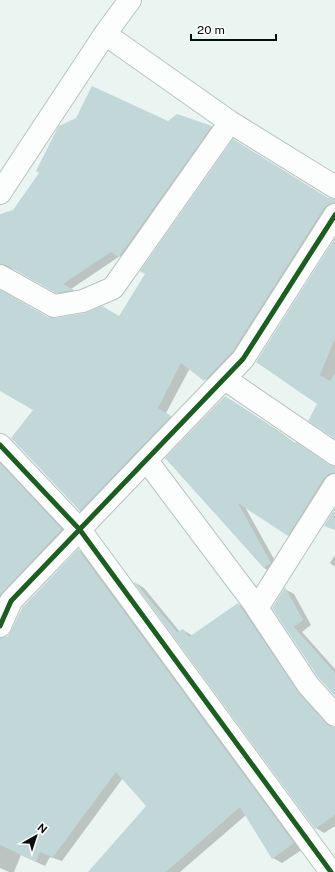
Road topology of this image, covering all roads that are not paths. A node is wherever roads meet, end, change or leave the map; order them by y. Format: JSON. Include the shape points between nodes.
{"nodes":[{"id":1,"x":130,"y":0,"type":"edge"},
{"id":2,"x":105,"y":34,"type":"junction"},
{"id":3,"x":230,"y":122,"type":"junction"},
{"id":4,"x":335,"y":187,"type":"edge"},
{"id":5,"x":0,"y":193,"type":"edge"},
{"id":6,"x":335,"y":215,"type":"edge"},
{"id":7,"x":0,"y":276,"type":"edge"},
{"id":8,"x":225,"y":379,"type":"junction"},
{"id":9,"x":0,"y":445,"type":"edge"},
{"id":10,"x":335,"y":454,"type":"edge"},
{"id":11,"x":147,"y":461,"type":"junction"},
{"id":12,"x":335,"y":485,"type":"edge"},
{"id":13,"x":80,"y":530,"type":"junction"},
{"id":14,"x":257,"y":608,"type":"junction"},
{"id":15,"x":0,"y":626,"type":"edge"},
{"id":16,"x":335,"y":716,"type":"edge"},
{"id":17,"x":330,"y":872,"type":"edge"}],
"edges":[{"from":1,"to":2,"type":"street"},
{"from":2,"to":3,"type":"street"},
{"from":2,"to":5,"type":"street"},
{"from":3,"to":4,"type":"street"},
{"from":3,"to":7,"type":"street","via":[[113,288],[83,301],[54,306]]},
{"from":6,"to":8,"type":"street","via":[[243,360]]},
{"from":8,"to":10,"type":"street"},
{"from":8,"to":11,"type":"street"},
{"from":9,"to":13,"type":"street"},
{"from":11,"to":13,"type":"street"},
{"from":11,"to":14,"type":"street"},
{"from":12,"to":14,"type":"street"},
{"from":13,"to":15,"type":"street","via":[[11,601]]},
{"from":13,"to":17,"type":"street"},
{"from":14,"to":16,"type":"street","via":[[308,685]]}]}
